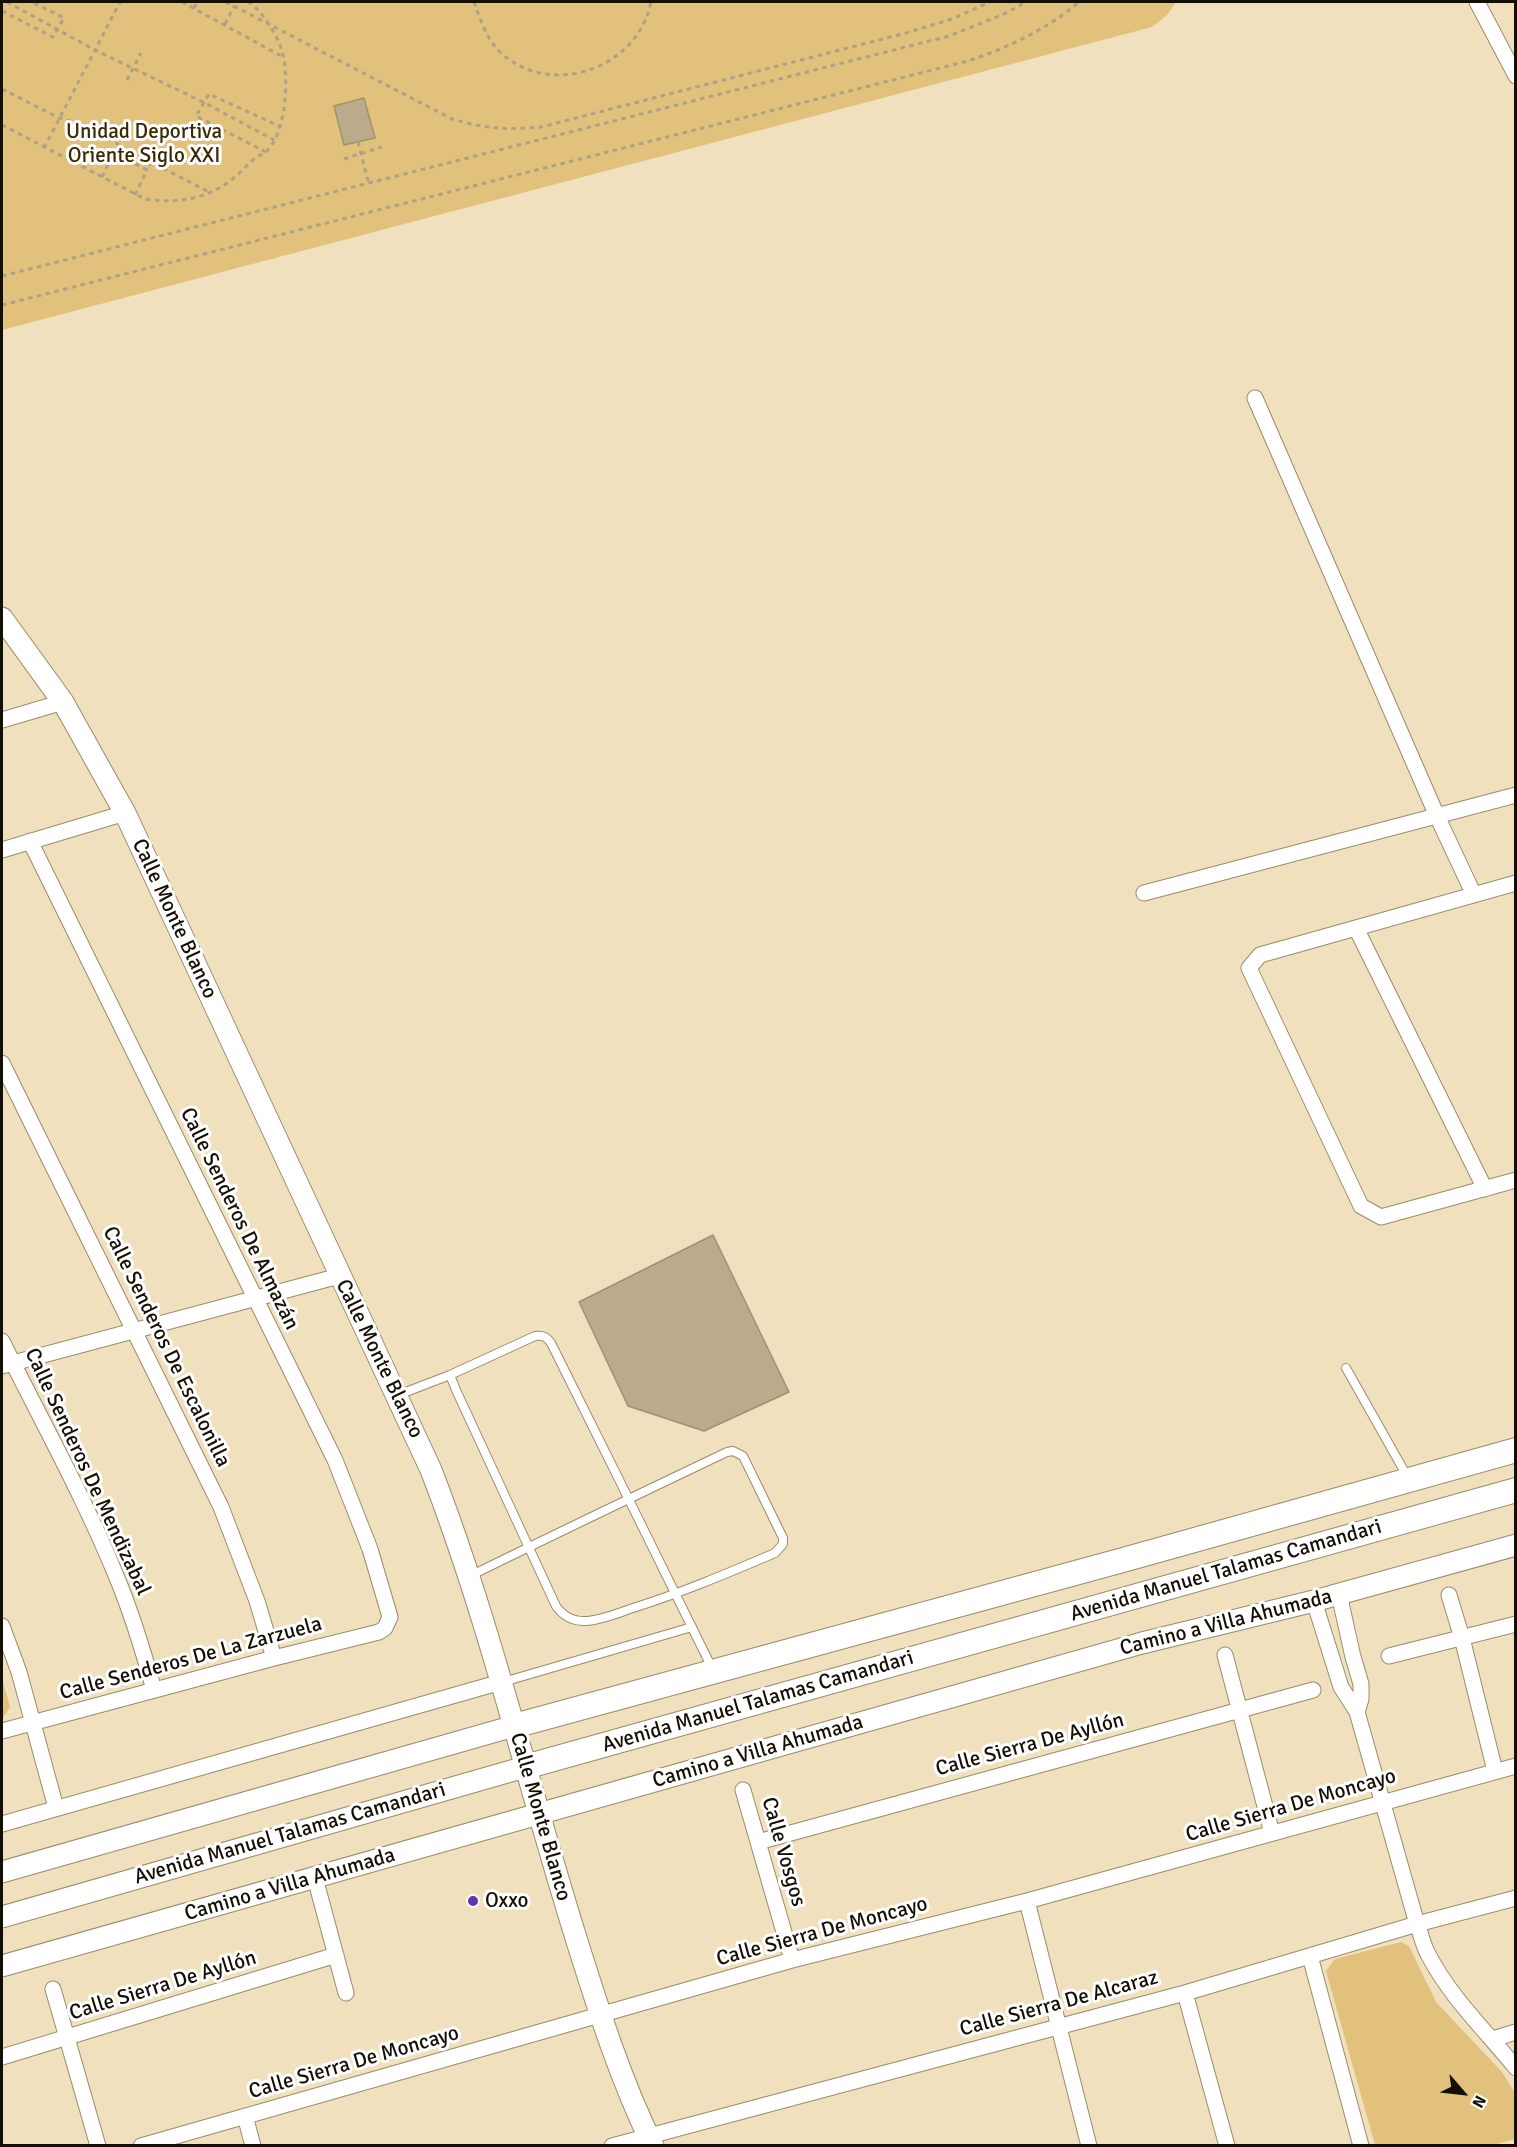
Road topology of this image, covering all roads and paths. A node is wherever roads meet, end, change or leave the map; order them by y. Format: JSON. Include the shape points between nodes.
{"nodes":[{"id":1,"x":7,"y":2,"type":"edge"},
{"id":2,"x":32,"y":2,"type":"edge"},
{"id":3,"x":120,"y":2,"type":"edge"},
{"id":4,"x":182,"y":2,"type":"edge"},
{"id":5,"x":197,"y":2,"type":"edge"},
{"id":6,"x":226,"y":2,"type":"edge"},
{"id":7,"x":249,"y":2,"type":"edge"},
{"id":8,"x":474,"y":2,"type":"edge"},
{"id":9,"x":651,"y":2,"type":"edge"},
{"id":10,"x":990,"y":2,"type":"edge"},
{"id":11,"x":1026,"y":2,"type":"edge"},
{"id":12,"x":1078,"y":2,"type":"edge"},
{"id":13,"x":1477,"y":2,"type":"edge"},
{"id":14,"x":234,"y":6,"type":"junction"},
{"id":15,"x":194,"y":8,"type":"junction"},
{"id":16,"x":2,"y":11,"type":"edge"},
{"id":17,"x":269,"y":23,"type":"junction"},
{"id":18,"x":225,"y":24,"type":"junction"},
{"id":19,"x":58,"y":29,"type":"junction"},
{"id":20,"x":95,"y":50,"type":"junction"},
{"id":21,"x":141,"y":53,"type":"dead end"},
{"id":22,"x":284,"y":57,"type":"junction"},
{"id":23,"x":132,"y":68,"type":"junction"},
{"id":24,"x":1515,"y":76,"type":"edge"},
{"id":25,"x":127,"y":80,"type":"dead end"},
{"id":26,"x":2,"y":89,"type":"edge"},
{"id":27,"x":203,"y":102,"type":"junction"},
{"id":28,"x":59,"y":118,"type":"junction"},
{"id":29,"x":2,"y":125,"type":"edge"},
{"id":30,"x":279,"y":127,"type":"junction"},
{"id":31,"x":274,"y":140,"type":"junction"},
{"id":32,"x":358,"y":142,"type":"dead end"},
{"id":33,"x":382,"y":147,"type":"dead end"},
{"id":34,"x":44,"y":148,"type":"junction"},
{"id":35,"x":114,"y":152,"type":"junction"},
{"id":36,"x":266,"y":152,"type":"junction"},
{"id":37,"x":361,"y":152,"type":"junction"},
{"id":38,"x":344,"y":159,"type":"dead end"},
{"id":39,"x":147,"y":170,"type":"junction"},
{"id":40,"x":102,"y":177,"type":"junction"},
{"id":41,"x":369,"y":184,"type":"junction"},
{"id":42,"x":211,"y":193,"type":"junction"},
{"id":43,"x":135,"y":195,"type":"junction"},
{"id":44,"x":2,"y":276,"type":"edge"},
{"id":45,"x":2,"y":305,"type":"edge"},
{"id":46,"x":1255,"y":398,"type":"dead end"},
{"id":47,"x":2,"y":618,"type":"edge"},
{"id":48,"x":63,"y":702,"type":"junction"},
{"id":49,"x":2,"y":720,"type":"edge"},
{"id":50,"x":1515,"y":795,"type":"edge"},
{"id":51,"x":125,"y":813,"type":"junction"},
{"id":52,"x":1437,"y":816,"type":"junction"},
{"id":53,"x":30,"y":842,"type":"junction"},
{"id":54,"x":2,"y":850,"type":"edge"},
{"id":55,"x":1515,"y":883,"type":"edge"},
{"id":56,"x":1144,"y":893,"type":"dead end"},
{"id":57,"x":1474,"y":895,"type":"junction"},
{"id":58,"x":1356,"y":928,"type":"junction"},
{"id":59,"x":2,"y":1063,"type":"edge"},
{"id":60,"x":1515,"y":1180,"type":"edge"},
{"id":61,"x":1485,"y":1189,"type":"junction"},
{"id":62,"x":339,"y":1276,"type":"junction"},
{"id":63,"x":255,"y":1298,"type":"junction"},
{"id":64,"x":134,"y":1330,"type":"junction"},
{"id":65,"x":2,"y":1341,"type":"edge"},
{"id":66,"x":7,"y":1364,"type":"edge"},
{"id":67,"x":1346,"y":1368,"type":"dead end"},
{"id":68,"x":450,"y":1374,"type":"junction"},
{"id":69,"x":398,"y":1395,"type":"junction"},
{"id":70,"x":1515,"y":1450,"type":"edge"},
{"id":71,"x":1410,"y":1480,"type":"junction"},
{"id":72,"x":1515,"y":1490,"type":"edge"},
{"id":73,"x":629,"y":1499,"type":"junction"},
{"id":74,"x":1515,"y":1545,"type":"edge"},
{"id":75,"x":529,"y":1547,"type":"junction"},
{"id":76,"x":470,"y":1576,"type":"junction"},
{"id":77,"x":676,"y":1594,"type":"junction"},
{"id":78,"x":1339,"y":1594,"type":"junction"},
{"id":79,"x":1449,"y":1594,"type":"dead end"},
{"id":80,"x":1314,"y":1601,"type":"junction"},
{"id":81,"x":388,"y":1623,"type":"joint"},
{"id":82,"x":1515,"y":1624,"type":"edge"},
{"id":83,"x":2,"y":1626,"type":"edge"},
{"id":84,"x":692,"y":1627,"type":"junction"},
{"id":85,"x":1462,"y":1638,"type":"junction"},
{"id":86,"x":1225,"y":1656,"type":"dead end"},
{"id":87,"x":1389,"y":1656,"type":"dead end"},
{"id":88,"x":273,"y":1658,"type":"junction"},
{"id":89,"x":714,"y":1672,"type":"junction"},
{"id":90,"x":501,"y":1682,"type":"junction"},
{"id":91,"x":154,"y":1690,"type":"junction"},
{"id":92,"x":1313,"y":1690,"type":"dead end"},
{"id":93,"x":1239,"y":1709,"type":"junction"},
{"id":94,"x":1357,"y":1712,"type":"junction"},
{"id":95,"x":34,"y":1722,"type":"junction"},
{"id":96,"x":514,"y":1726,"type":"junction"},
{"id":97,"x":2,"y":1731,"type":"edge"},
{"id":98,"x":1515,"y":1766,"type":"edge"},
{"id":99,"x":525,"y":1767,"type":"junction"},
{"id":100,"x":1495,"y":1771,"type":"junction"},
{"id":101,"x":743,"y":1790,"type":"dead end"},
{"id":102,"x":1382,"y":1803,"type":"junction"},
{"id":103,"x":56,"y":1808,"type":"junction"},
{"id":104,"x":538,"y":1814,"type":"junction"},
{"id":105,"x":2,"y":1824,"type":"edge"},
{"id":106,"x":1272,"y":1833,"type":"junction"},
{"id":107,"x":758,"y":1842,"type":"junction"},
{"id":108,"x":2,"y":1872,"type":"edge"},
{"id":109,"x":315,"y":1878,"type":"junction"},
{"id":110,"x":1515,"y":1898,"type":"edge"},
{"id":111,"x":1027,"y":1901,"type":"junction"},
{"id":112,"x":2,"y":1917,"type":"edge"},
{"id":113,"x":1417,"y":1924,"type":"junction"},
{"id":114,"x":336,"y":1955,"type":"junction"},
{"id":115,"x":1310,"y":1956,"type":"junction"},
{"id":116,"x":792,"y":1960,"type":"junction"},
{"id":117,"x":2,"y":1966,"type":"edge"},
{"id":118,"x":52,"y":1989,"type":"dead end"},
{"id":119,"x":346,"y":1993,"type":"dead end"},
{"id":120,"x":1185,"y":1993,"type":"junction"},
{"id":121,"x":600,"y":2014,"type":"junction"},
{"id":122,"x":1057,"y":2026,"type":"junction"},
{"id":123,"x":1515,"y":2032,"type":"edge"},
{"id":124,"x":66,"y":2037,"type":"junction"},
{"id":125,"x":1493,"y":2039,"type":"junction"},
{"id":126,"x":2,"y":2057,"type":"edge"},
{"id":127,"x":1515,"y":2068,"type":"edge"},
{"id":128,"x":245,"y":2116,"type":"junction"},
{"id":129,"x":651,"y":2140,"type":"edge"},
{"id":130,"x":98,"y":2145,"type":"edge"},
{"id":131,"x":141,"y":2145,"type":"edge"},
{"id":132,"x":253,"y":2145,"type":"edge"},
{"id":133,"x":612,"y":2145,"type":"edge"},
{"id":134,"x":1089,"y":2145,"type":"edge"},
{"id":135,"x":1227,"y":2145,"type":"edge"},
{"id":136,"x":1361,"y":2145,"type":"edge"}],
"edges":[{"from":1,"to":19,"type":"path"},
{"from":2,"to":19,"type":"path","via":[[64,18]]},
{"from":3,"to":20,"type":"path"},
{"from":4,"to":15,"type":"path"},
{"from":5,"to":15,"type":"path"},
{"from":6,"to":14,"type":"path"},
{"from":7,"to":17,"type":"path"},
{"from":8,"to":9,"type":"path","via":[[498,50],[531,71],[557,76],[603,66],[622,53],[640,31]]},
{"from":10,"to":17,"type":"path","via":[[906,33],[541,127],[509,130],[453,119]]},
{"from":11,"to":41,"type":"path","via":[[949,36]]},
{"from":12,"to":45,"type":"path","via":[[1033,32],[968,60]]},
{"from":13,"to":24,"type":"street"},
{"from":14,"to":17,"type":"path"},
{"from":14,"to":18,"type":"path"},
{"from":15,"to":18,"type":"path"},
{"from":16,"to":19,"type":"path","via":[[53,38]]},
{"from":17,"to":22,"type":"path"},
{"from":18,"to":22,"type":"path"},
{"from":19,"to":20,"type":"path"},
{"from":20,"to":23,"type":"path"},
{"from":20,"to":28,"type":"path"},
{"from":21,"to":23,"type":"path"},
{"from":22,"to":30,"type":"path","via":[[284,109]]},
{"from":23,"to":25,"type":"path"},
{"from":23,"to":27,"type":"path"},
{"from":26,"to":28,"type":"path"},
{"from":27,"to":30,"type":"path","via":[[209,94]]},
{"from":27,"to":31,"type":"path"},
{"from":27,"to":36,"type":"path","via":[[196,116]]},
{"from":28,"to":34,"type":"path"},
{"from":28,"to":35,"type":"path","via":[[78,123],[118,144]]},
{"from":29,"to":34,"type":"path"},
{"from":30,"to":31,"type":"path"},
{"from":31,"to":36,"type":"path"},
{"from":32,"to":37,"type":"path"},
{"from":33,"to":37,"type":"path"},
{"from":34,"to":40,"type":"path"},
{"from":35,"to":39,"type":"path"},
{"from":35,"to":40,"type":"path"},
{"from":36,"to":42,"type":"path"},
{"from":37,"to":38,"type":"path"},
{"from":37,"to":41,"type":"path"},
{"from":39,"to":42,"type":"path","via":[[151,162]]},
{"from":39,"to":43,"type":"path"},
{"from":40,"to":43,"type":"path"},
{"from":41,"to":44,"type":"path"},
{"from":42,"to":43,"type":"path","via":[[189,200],[163,201]]},
{"from":46,"to":52,"type":"street"},
{"from":47,"to":48,"type":"street","name":"Calle Monte Blanco"},
{"from":48,"to":49,"type":"street"},
{"from":48,"to":51,"type":"street","name":"Calle Monte Blanco"},
{"from":50,"to":52,"type":"street"},
{"from":51,"to":53,"type":"street"},
{"from":51,"to":62,"type":"street","name":"Calle Monte Blanco"},
{"from":52,"to":56,"type":"street"},
{"from":52,"to":57,"type":"street"},
{"from":53,"to":54,"type":"street"},
{"from":53,"to":63,"type":"street","name":"Calle Senderos De Almazán"},
{"from":55,"to":57,"type":"street"},
{"from":57,"to":58,"type":"street"},
{"from":58,"to":61,"type":"street"},
{"from":58,"to":61,"type":"street","via":[[1260,956],[1249,968],[1361,1206],[1381,1217]]},
{"from":59,"to":64,"type":"street","name":"Calle Senderos De Escalonilla"},
{"from":60,"to":61,"type":"street"},
{"from":62,"to":63,"type":"street"},
{"from":62,"to":69,"type":"street","name":"Calle Monte Blanco"},
{"from":63,"to":64,"type":"street"},
{"from":63,"to":81,"type":"street","name":"Calle Senderos De Almazán","via":[[354,1505],[389,1611]]},
{"from":64,"to":66,"type":"street"},
{"from":64,"to":88,"type":"street","name":"Calle Senderos De Escalonilla","via":[[221,1507]]},
{"from":65,"to":66,"type":"street","name":"Calle Senderos De Mendizabal"},
{"from":66,"to":91,"type":"street","name":"Calle Senderos De Mendizabal","via":[[115,1572]]},
{"from":67,"to":71,"type":"lane"},
{"from":68,"to":69,"type":"lane"},
{"from":68,"to":73,"type":"lane","via":[[536,1336],[547,1337]]},
{"from":68,"to":75,"type":"lane"},
{"from":69,"to":76,"type":"street","name":"Calle Monte Blanco"},
{"from":70,"to":71,"type":"main road","name":"Avenida Manuel Talamas Camandari"},
{"from":71,"to":89,"type":"main road","name":"Avenida Manuel Talamas Camandari"},
{"from":72,"to":99,"type":"main road","name":"Avenida Manuel Talamas Camandari"},
{"from":73,"to":75,"type":"lane"},
{"from":73,"to":77,"type":"lane"},
{"from":73,"to":77,"type":"lane","via":[[727,1452],[743,1456],[783,1544],[780,1549]]},
{"from":74,"to":78,"type":"street","name":"Camino a Villa Ahumada"},
{"from":75,"to":76,"type":"lane"},
{"from":75,"to":77,"type":"lane","via":[[556,1606],[569,1618],[586,1621]]},
{"from":76,"to":90,"type":"street","name":"Calle Monte Blanco"},
{"from":77,"to":84,"type":"lane"},
{"from":78,"to":80,"type":"street","name":"Camino a Villa Ahumada"},
{"from":78,"to":94,"type":"street","via":[[1361,1684]]},
{"from":79,"to":85,"type":"street"},
{"from":80,"to":94,"type":"street","via":[[1341,1687]]},
{"from":80,"to":104,"type":"street","name":"Camino a Villa Ahumada","via":[[1142,1643]]},
{"from":81,"to":88,"type":"street","name":"Calle Senderos De La Zarzuela","via":[[379,1632]]},
{"from":82,"to":85,"type":"street"},
{"from":83,"to":95,"type":"street"},
{"from":84,"to":89,"type":"lane"},
{"from":84,"to":90,"type":"lane"},
{"from":85,"to":87,"type":"street"},
{"from":85,"to":100,"type":"street"},
{"from":86,"to":93,"type":"street"},
{"from":88,"to":91,"type":"street","name":"Calle Senderos De La Zarzuela"},
{"from":89,"to":96,"type":"main road","name":"Avenida Manuel Talamas Camandari"},
{"from":90,"to":96,"type":"street","name":"Calle Monte Blanco"},
{"from":90,"to":103,"type":"street"},
{"from":91,"to":95,"type":"street","name":"Calle Senderos De La Zarzuela"},
{"from":92,"to":93,"type":"street","name":"Calle Sierra De Ayllón"},
{"from":93,"to":106,"type":"street"},
{"from":93,"to":107,"type":"street","name":"Calle Sierra De Ayllón"},
{"from":94,"to":102,"type":"street"},
{"from":95,"to":97,"type":"street","name":"Calle Senderos De La Zarzuela"},
{"from":95,"to":103,"type":"street"},
{"from":96,"to":99,"type":"street","name":"Calle Monte Blanco"},
{"from":96,"to":108,"type":"street","name":"Avenida Manuel Talamas Camandari"},
{"from":98,"to":100,"type":"street","name":"Calle Sierra De Moncayo"},
{"from":99,"to":104,"type":"street","name":"Calle Monte Blanco"},
{"from":99,"to":112,"type":"street","name":"Avenida Manuel Talamas Camandari"},
{"from":100,"to":102,"type":"street","name":"Calle Sierra De Moncayo"},
{"from":101,"to":107,"type":"street","name":"Calle Vosgos"},
{"from":102,"to":106,"type":"street","name":"Calle Sierra De Moncayo"},
{"from":102,"to":113,"type":"street"},
{"from":103,"to":105,"type":"street"},
{"from":104,"to":109,"type":"street","name":"Camino a Villa Ahumada"},
{"from":104,"to":121,"type":"street","name":"Calle Monte Blanco"},
{"from":106,"to":111,"type":"street","name":"Calle Sierra De Moncayo"},
{"from":107,"to":116,"type":"street","name":"Calle Vosgos"},
{"from":109,"to":114,"type":"street"},
{"from":109,"to":117,"type":"street","name":"Camino a Villa Ahumada"},
{"from":110,"to":113,"type":"street","name":"Calle Sierra De Alcaraz"},
{"from":111,"to":116,"type":"street","name":"Calle Sierra De Moncayo"},
{"from":111,"to":122,"type":"street"},
{"from":113,"to":115,"type":"street","name":"Calle Sierra De Alcaraz"},
{"from":113,"to":125,"type":"street","via":[[1428,1954],[1466,2011]]},
{"from":114,"to":119,"type":"street"},
{"from":114,"to":124,"type":"street","name":"Calle Sierra De Ayllón"},
{"from":115,"to":120,"type":"street","name":"Calle Sierra De Alcaraz"},
{"from":115,"to":136,"type":"street"},
{"from":116,"to":121,"type":"street","name":"Calle Sierra De Moncayo"},
{"from":118,"to":124,"type":"street"},
{"from":120,"to":122,"type":"street","name":"Calle Sierra De Alcaraz"},
{"from":120,"to":135,"type":"street"},
{"from":121,"to":128,"type":"street","name":"Calle Sierra De Moncayo"},
{"from":121,"to":129,"type":"street","name":"Calle Monte Blanco"},
{"from":122,"to":129,"type":"street","name":"Calle Sierra De Alcaraz"},
{"from":122,"to":134,"type":"street"},
{"from":123,"to":125,"type":"street"},
{"from":124,"to":126,"type":"street","name":"Calle Sierra De Ayllón"},
{"from":124,"to":130,"type":"street"},
{"from":125,"to":127,"type":"street"},
{"from":128,"to":131,"type":"street","name":"Calle Sierra De Moncayo"},
{"from":128,"to":132,"type":"street"},
{"from":129,"to":133,"type":"street","name":"Calle Sierra De Alcaraz"}]}
